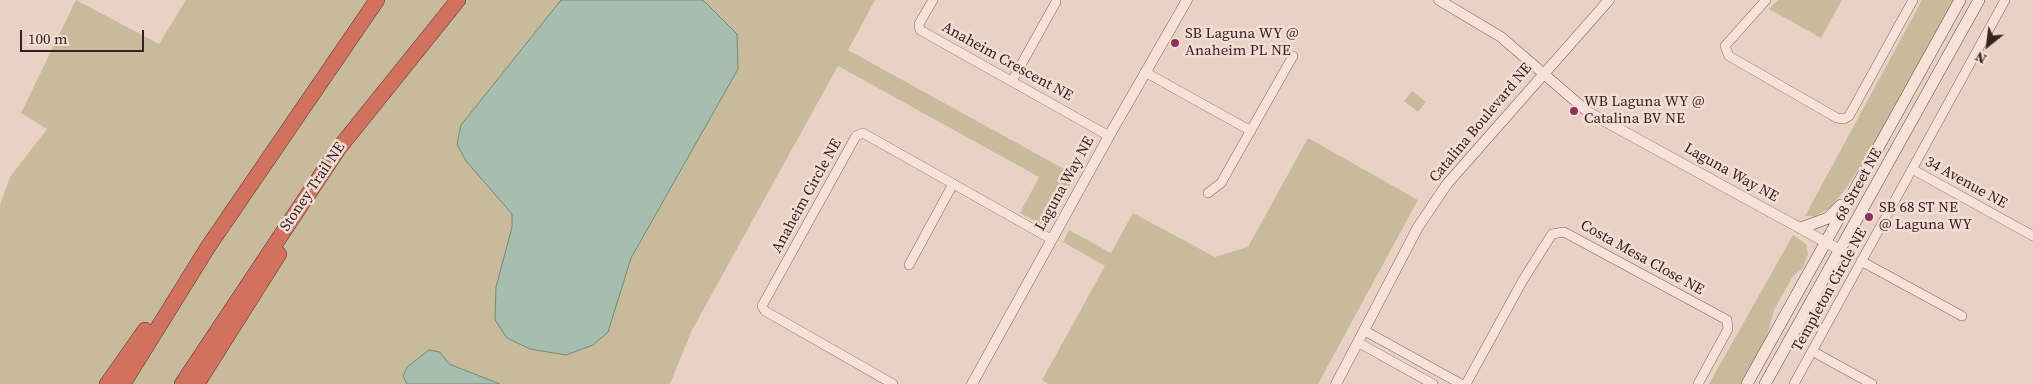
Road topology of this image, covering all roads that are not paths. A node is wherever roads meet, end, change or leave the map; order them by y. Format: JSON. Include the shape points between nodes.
{"nodes":[{"id":1,"x":377,"y":0,"type":"edge"},
{"id":2,"x":458,"y":0,"type":"edge"},
{"id":3,"x":933,"y":0,"type":"edge"},
{"id":4,"x":1187,"y":0,"type":"edge"},
{"id":5,"x":1439,"y":0,"type":"edge"},
{"id":6,"x":1609,"y":0,"type":"edge"},
{"id":7,"x":1766,"y":0,"type":"edge"},
{"id":8,"x":1913,"y":0,"type":"edge"},
{"id":9,"x":1960,"y":0,"type":"edge"},
{"id":10,"x":1979,"y":0,"type":"edge"},
{"id":11,"x":2005,"y":0,"type":"edge"},
{"id":12,"x":1056,"y":2,"type":"dead end"},
{"id":13,"x":1293,"y":56,"type":"dead end"},
{"id":14,"x":1145,"y":72,"type":"junction"},
{"id":15,"x":1544,"y":72,"type":"junction"},
{"id":16,"x":1012,"y":81,"type":"junction"},
{"id":17,"x":1251,"y":131,"type":"junction"},
{"id":18,"x":1109,"y":136,"type":"junction"},
{"id":19,"x":338,"y":148,"type":"junction"},
{"id":20,"x":1912,"y":169,"type":"junction"},
{"id":21,"x":953,"y":184,"type":"junction"},
{"id":22,"x":1208,"y":193,"type":"dead end"},
{"id":23,"x":1850,"y":197,"type":"junction"},
{"id":24,"x":1801,"y":228,"type":"junction"},
{"id":25,"x":2033,"y":236,"type":"edge"},
{"id":26,"x":1051,"y":239,"type":"junction"},
{"id":27,"x":1826,"y":242,"type":"junction"},
{"id":28,"x":208,"y":246,"type":"junction"},
{"id":29,"x":1840,"y":250,"type":"junction"},
{"id":30,"x":1861,"y":261,"type":"junction"},
{"id":31,"x":909,"y":265,"type":"dead end"},
{"id":32,"x":1962,"y":316,"type":"dead end"},
{"id":33,"x":1365,"y":331,"type":"junction"},
{"id":34,"x":1359,"y":343,"type":"junction"},
{"id":35,"x":1812,"y":351,"type":"junction"},
{"id":36,"x":107,"y":384,"type":"edge"},
{"id":37,"x":123,"y":384,"type":"edge"},
{"id":38,"x":182,"y":384,"type":"edge"},
{"id":39,"x":197,"y":384,"type":"edge"},
{"id":40,"x":893,"y":384,"type":"edge"},
{"id":41,"x":972,"y":384,"type":"edge"},
{"id":42,"x":1336,"y":384,"type":"edge"},
{"id":43,"x":1433,"y":384,"type":"edge"},
{"id":44,"x":1461,"y":384,"type":"edge"},
{"id":45,"x":1466,"y":384,"type":"edge"},
{"id":46,"x":1698,"y":384,"type":"edge"},
{"id":47,"x":1747,"y":384,"type":"edge"},
{"id":48,"x":1765,"y":384,"type":"edge"},
{"id":49,"x":1794,"y":384,"type":"edge"},
{"id":50,"x":1872,"y":384,"type":"edge"}],
"edges":[{"from":1,"to":28,"type":"highway"},
{"from":2,"to":19,"type":"highway","name":"Stoney Trail NE"},
{"from":3,"to":16,"type":"street","name":"Anaheim Crescent NE","via":[[919,24],[920,30]]},
{"from":4,"to":14,"type":"street","name":"Laguna Way NE"},
{"from":5,"to":15,"type":"street","name":"Laguna Way NE","via":[[1501,37]]},
{"from":6,"to":15,"type":"street","name":"Catalina Boulevard NE"},
{"from":7,"to":8,"type":"street","via":[[1725,46],[1729,56],[1844,119]]},
{"from":9,"to":23,"type":"main road","name":"68 Street NE"},
{"from":10,"to":29,"type":"main road","name":"68 Street NE"},
{"from":11,"to":20,"type":"street","name":"Templeton Circle NE"},
{"from":12,"to":16,"type":"street"},
{"from":13,"to":17,"type":"street"},
{"from":14,"to":17,"type":"street"},
{"from":14,"to":18,"type":"street","name":"Laguna Way NE"},
{"from":15,"to":24,"type":"street","name":"Laguna Way NE","via":[[1588,112]]},
{"from":15,"to":33,"type":"street","name":"Catalina Boulevard NE","via":[[1446,184],[1418,227]]},
{"from":16,"to":18,"type":"street","name":"Anaheim Crescent NE"},
{"from":17,"to":22,"type":"street","via":[[1221,183]]},
{"from":18,"to":26,"type":"street","name":"Laguna Way NE"},
{"from":19,"to":38,"type":"highway","name":"Stoney Trail NE"},
{"from":19,"to":39,"type":"highway","via":[[274,263]]},
{"from":20,"to":25,"type":"street","name":"34 Avenue NE"},
{"from":20,"to":30,"type":"street","name":"Templeton Circle NE"},
{"from":21,"to":26,"type":"street","name":"Anaheim Circle NE"},
{"from":21,"to":31,"type":"street"},
{"from":21,"to":40,"type":"street","name":"Anaheim Circle NE","via":[[863,134],[856,136],[762,306],[765,312]]},
{"from":23,"to":24,"type":"main road","via":[[1828,218]]},
{"from":23,"to":27,"type":"main road","name":"68 Street NE"},
{"from":24,"to":27,"type":"street","name":"Laguna Way NE"},
{"from":26,"to":41,"type":"street","name":"Laguna Way NE"},
{"from":27,"to":29,"type":"street","name":"Laguna Way NE"},
{"from":27,"to":47,"type":"main road","name":"68 Street NE"},
{"from":28,"to":36,"type":"highway","via":[[185,273]]},
{"from":28,"to":37,"type":"highway"},
{"from":29,"to":48,"type":"main road","name":"68 Street NE"},
{"from":30,"to":32,"type":"street"},
{"from":30,"to":35,"type":"street","name":"Templeton Circle NE"},
{"from":33,"to":34,"type":"street","name":"Catalina Boulevard NE"},
{"from":33,"to":44,"type":"street"},
{"from":34,"to":42,"type":"street","name":"Catalina Boulevard NE"},
{"from":34,"to":43,"type":"street"},
{"from":35,"to":49,"type":"street","name":"Templeton Circle NE"},
{"from":35,"to":50,"type":"street"},
{"from":45,"to":46,"type":"street","name":"Costa Mesa Close NE","via":[[1552,234],[1564,232],[1726,320],[1728,329]]}]}
